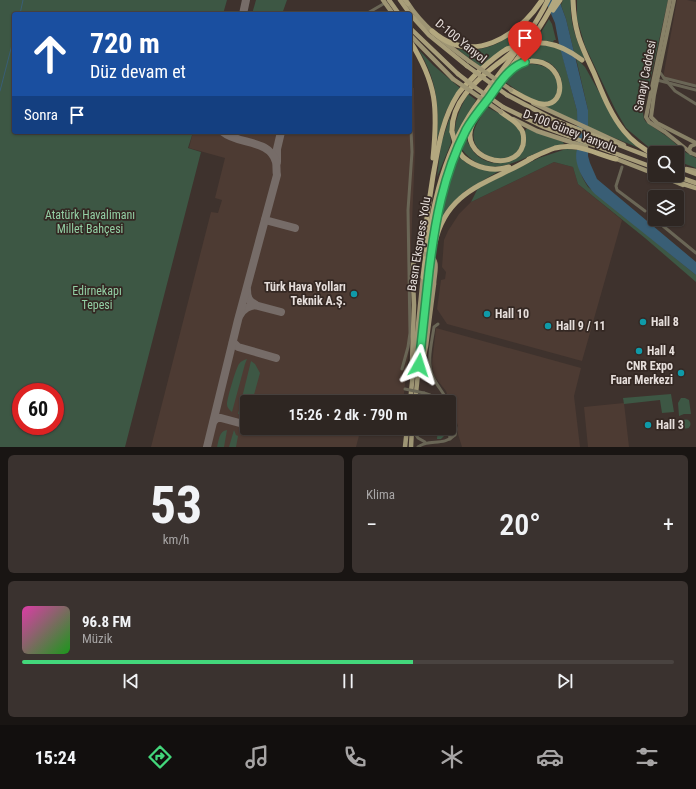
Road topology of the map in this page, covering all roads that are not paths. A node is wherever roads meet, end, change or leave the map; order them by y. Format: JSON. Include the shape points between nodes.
{"nodes":[{"id":1,"x":400,"y":0,"type":"edge"},
{"id":2,"x":542,"y":0,"type":"edge"},
{"id":3,"x":548,"y":0,"type":"edge"},
{"id":4,"x":555,"y":0,"type":"edge"},
{"id":5,"x":560,"y":0,"type":"edge"},
{"id":6,"x":573,"y":0,"type":"edge"},
{"id":7,"x":670,"y":0,"type":"edge"},
{"id":8,"x":674,"y":0,"type":"edge"},
{"id":9,"x":386,"y":1,"type":"edge"},
{"id":10,"x":406,"y":1,"type":"edge"},
{"id":11,"x":369,"y":12,"type":"edge"},
{"id":12,"x":392,"y":12,"type":"edge"},
{"id":13,"x":397,"y":12,"type":"edge"},
{"id":14,"x":409,"y":12,"type":"edge"},
{"id":15,"x":549,"y":14,"type":"junction"},
{"id":16,"x":412,"y":16,"type":"edge"},
{"id":17,"x":412,"y":30,"type":"edge"},
{"id":18,"x":432,"y":31,"type":"junction"},
{"id":19,"x":528,"y":35,"type":"junction"},
{"id":20,"x":412,"y":37,"type":"edge"},
{"id":21,"x":412,"y":44,"type":"edge"},
{"id":22,"x":659,"y":71,"type":"junction"},
{"id":23,"x":664,"y":78,"type":"junction"},
{"id":24,"x":596,"y":79,"type":"junction"},
{"id":25,"x":501,"y":80,"type":"junction"},
{"id":26,"x":657,"y":80,"type":"junction"},
{"id":27,"x":668,"y":84,"type":"junction"},
{"id":28,"x":696,"y":86,"type":"edge"},
{"id":29,"x":696,"y":90,"type":"edge"},
{"id":30,"x":509,"y":92,"type":"junction"},
{"id":31,"x":696,"y":104,"type":"edge"},
{"id":32,"x":482,"y":107,"type":"junction"},
{"id":33,"x":501,"y":112,"type":"junction"},
{"id":34,"x":411,"y":134,"type":"edge"},
{"id":35,"x":687,"y":139,"type":"junction"},
{"id":36,"x":696,"y":144,"type":"edge"},
{"id":37,"x":681,"y":145,"type":"junction"},
{"id":38,"x":648,"y":150,"type":"edge"},
{"id":39,"x":691,"y":153,"type":"junction"},
{"id":40,"x":696,"y":155,"type":"edge"},
{"id":41,"x":648,"y":157,"type":"edge"},
{"id":42,"x":532,"y":158,"type":"junction"},
{"id":43,"x":616,"y":159,"type":"junction"},
{"id":44,"x":648,"y":165,"type":"edge"},
{"id":45,"x":622,"y":167,"type":"dead end"},
{"id":46,"x":684,"y":169,"type":"edge"},
{"id":47,"x":684,"y":170,"type":"edge"},
{"id":48,"x":648,"y":171,"type":"edge"},
{"id":49,"x":696,"y":171,"type":"edge"},
{"id":50,"x":696,"y":174,"type":"edge"},
{"id":51,"x":684,"y":179,"type":"edge"},
{"id":52,"x":432,"y":180,"type":"junction"},
{"id":53,"x":680,"y":183,"type":"edge"},
{"id":54,"x":696,"y":183,"type":"edge"},
{"id":55,"x":696,"y":189,"type":"edge"},
{"id":56,"x":645,"y":211,"type":"dead end"},
{"id":57,"x":663,"y":226,"type":"edge"},
{"id":58,"x":696,"y":253,"type":"edge"},
{"id":59,"x":429,"y":271,"type":"junction"},
{"id":60,"x":423,"y":277,"type":"junction"},
{"id":61,"x":438,"y":324,"type":"dead end"},
{"id":62,"x":402,"y":369,"type":"dead end"},
{"id":63,"x":413,"y":369,"type":"junction"},
{"id":64,"x":417,"y":381,"type":"junction"},
{"id":65,"x":405,"y":389,"type":"dead end"},
{"id":66,"x":411,"y":395,"type":"edge"},
{"id":67,"x":416,"y":395,"type":"edge"},
{"id":68,"x":430,"y":395,"type":"edge"},
{"id":69,"x":444,"y":395,"type":"edge"},
{"id":70,"x":409,"y":435,"type":"edge"},
{"id":71,"x":411,"y":435,"type":"edge"},
{"id":72,"x":416,"y":435,"type":"edge"},
{"id":73,"x":450,"y":435,"type":"edge"},
{"id":74,"x":455,"y":435,"type":"edge"},
{"id":75,"x":450,"y":439,"type":"junction"},
{"id":76,"x":425,"y":442,"type":"junction"},
{"id":77,"x":405,"y":447,"type":"edge"},
{"id":78,"x":411,"y":447,"type":"edge"},
{"id":79,"x":418,"y":447,"type":"edge"}],
"edges":[{"from":1,"to":14,"type":"highway"},
{"from":2,"to":18,"type":"highway","via":[[523,23],[492,43],[472,47],[454,45]]},
{"from":3,"to":19,"type":"highway","name":"Basın Ekspress Yolu"},
{"from":4,"to":15,"type":"highway"},
{"from":5,"to":15,"type":"highway"},
{"from":6,"to":24,"type":"highway","via":[[577,33]]},
{"from":7,"to":37,"type":"main road","name":"Sanayi Caddesi","via":[[646,117],[649,122]]},
{"from":8,"to":22,"type":"main road","name":"Sanayi Caddesi"},
{"from":9,"to":11,"type":"street"},
{"from":9,"to":12,"type":"main road"},
{"from":9,"to":13,"type":"highway"},
{"from":10,"to":18,"type":"main road","name":"D-100 Yanyol"},
{"from":15,"to":25,"type":"highway","name":"Basın Ekspress Yolu"},
{"from":16,"to":30,"type":"highway","bridge":true,"via":[[429,35],[466,66]]},
{"from":17,"to":44,"type":"highway","bridge":true,"via":[[458,74],[503,107],[544,127]]},
{"from":18,"to":30,"type":"main road","name":"D-100 Yanyol","bridge":true},
{"from":19,"to":42,"type":"highway","bridge":true,"via":[[513,52],[484,74],[466,92],[454,114],[452,132],[457,149],[463,157],[477,166],[493,170],[507,168]]},
{"from":19,"to":60,"type":"highway","name":"Basın Ekspress Yolu","via":[[475,108],[448,158],[434,206]]},
{"from":20,"to":33,"type":"main road","name":"D-100 Güney Yanyolu","bridge":true,"via":[[453,79]]},
{"from":21,"to":52,"type":"highway","via":[[425,67],[435,98]]},
{"from":22,"to":23,"type":"street"},
{"from":22,"to":26,"type":"main road","name":"Sanayi Caddesi"},
{"from":23,"to":27,"type":"street"},
{"from":23,"to":28,"type":"street"},
{"from":24,"to":38,"type":"highway","via":[[623,130]]},
{"from":24,"to":52,"type":"highway","bridge":true,"via":[[582,60],[563,48],[543,42],[526,43],[507,49],[482,68],[458,95],[443,126]]},
{"from":25,"to":30,"type":"highway","via":[[518,65],[535,61],[551,66],[560,83],[556,99],[544,104]]},
{"from":25,"to":32,"type":"highway","name":"Basın Ekspress Yolu"},
{"from":26,"to":27,"type":"street"},
{"from":26,"to":35,"type":"main road","name":"Sanayi Caddesi","via":[[651,117]]},
{"from":27,"to":29,"type":"street"},
{"from":27,"to":31,"type":"street"},
{"from":30,"to":41,"type":"highway","via":[[552,119]]},
{"from":32,"to":33,"type":"highway","via":[[471,128],[471,141],[474,149],[481,155],[498,161],[517,155],[524,138],[521,128]]},
{"from":32,"to":59,"type":"highway","name":"Basın Ekspress Yolu","via":[[466,131],[447,176],[437,215]]},
{"from":33,"to":43,"type":"main road","name":"D-100 Güney Yanyolu","via":[[537,131]]},
{"from":34,"to":62,"type":"street","via":[[408,214],[410,333]]},
{"from":35,"to":36,"type":"main road","name":"Sanayi Caddesi"},
{"from":35,"to":37,"type":"main road","via":[[687,145]]},
{"from":36,"to":39,"type":"main road","via":[[690,146]]},
{"from":37,"to":39,"type":"main road","name":"Sanayi Caddesi"},
{"from":39,"to":40,"type":"main road","name":"Sanayi Caddesi"},
{"from":42,"to":43,"type":"highway","via":[[557,148],[570,146]]},
{"from":42,"to":59,"type":"highway","via":[[480,183],[456,202],[441,225]]},
{"from":43,"to":48,"type":"main road","name":"D-100 Güney Yanyolu"},
{"from":45,"to":56,"type":"street","via":[[617,190]]},
{"from":46,"to":49,"type":"main road"},
{"from":47,"to":50,"type":"highway"},
{"from":51,"to":54,"type":"highway"},
{"from":52,"to":60,"type":"highway","via":[[424,238]]},
{"from":53,"to":55,"type":"highway"},
{"from":57,"to":58,"type":"street"},
{"from":59,"to":64,"type":"main road","name":"Basın Ekspress Yolu"},
{"from":60,"to":63,"type":"main road","name":"Basın Ekspress Yolu"},
{"from":61,"to":69,"type":"street","via":[[434,327],[430,372]]},
{"from":63,"to":64,"type":"main road","bridge":true,"via":[[413,263],[417,256],[424,253],[435,262],[434,284],[425,352]]},
{"from":63,"to":66,"type":"main road","name":"Basın Ekspress Yolu"},
{"from":64,"to":67,"type":"main road","name":"Basın Ekspress Yolu"},
{"from":65,"to":68,"type":"street","bridge":true},
{"from":70,"to":77,"type":"main road"},
{"from":71,"to":78,"type":"main road"},
{"from":72,"to":76,"type":"street"},
{"from":73,"to":75,"type":"street"},
{"from":74,"to":75,"type":"street"},
{"from":75,"to":76,"type":"street","via":[[442,442]]},
{"from":76,"to":79,"type":"street"}]}
